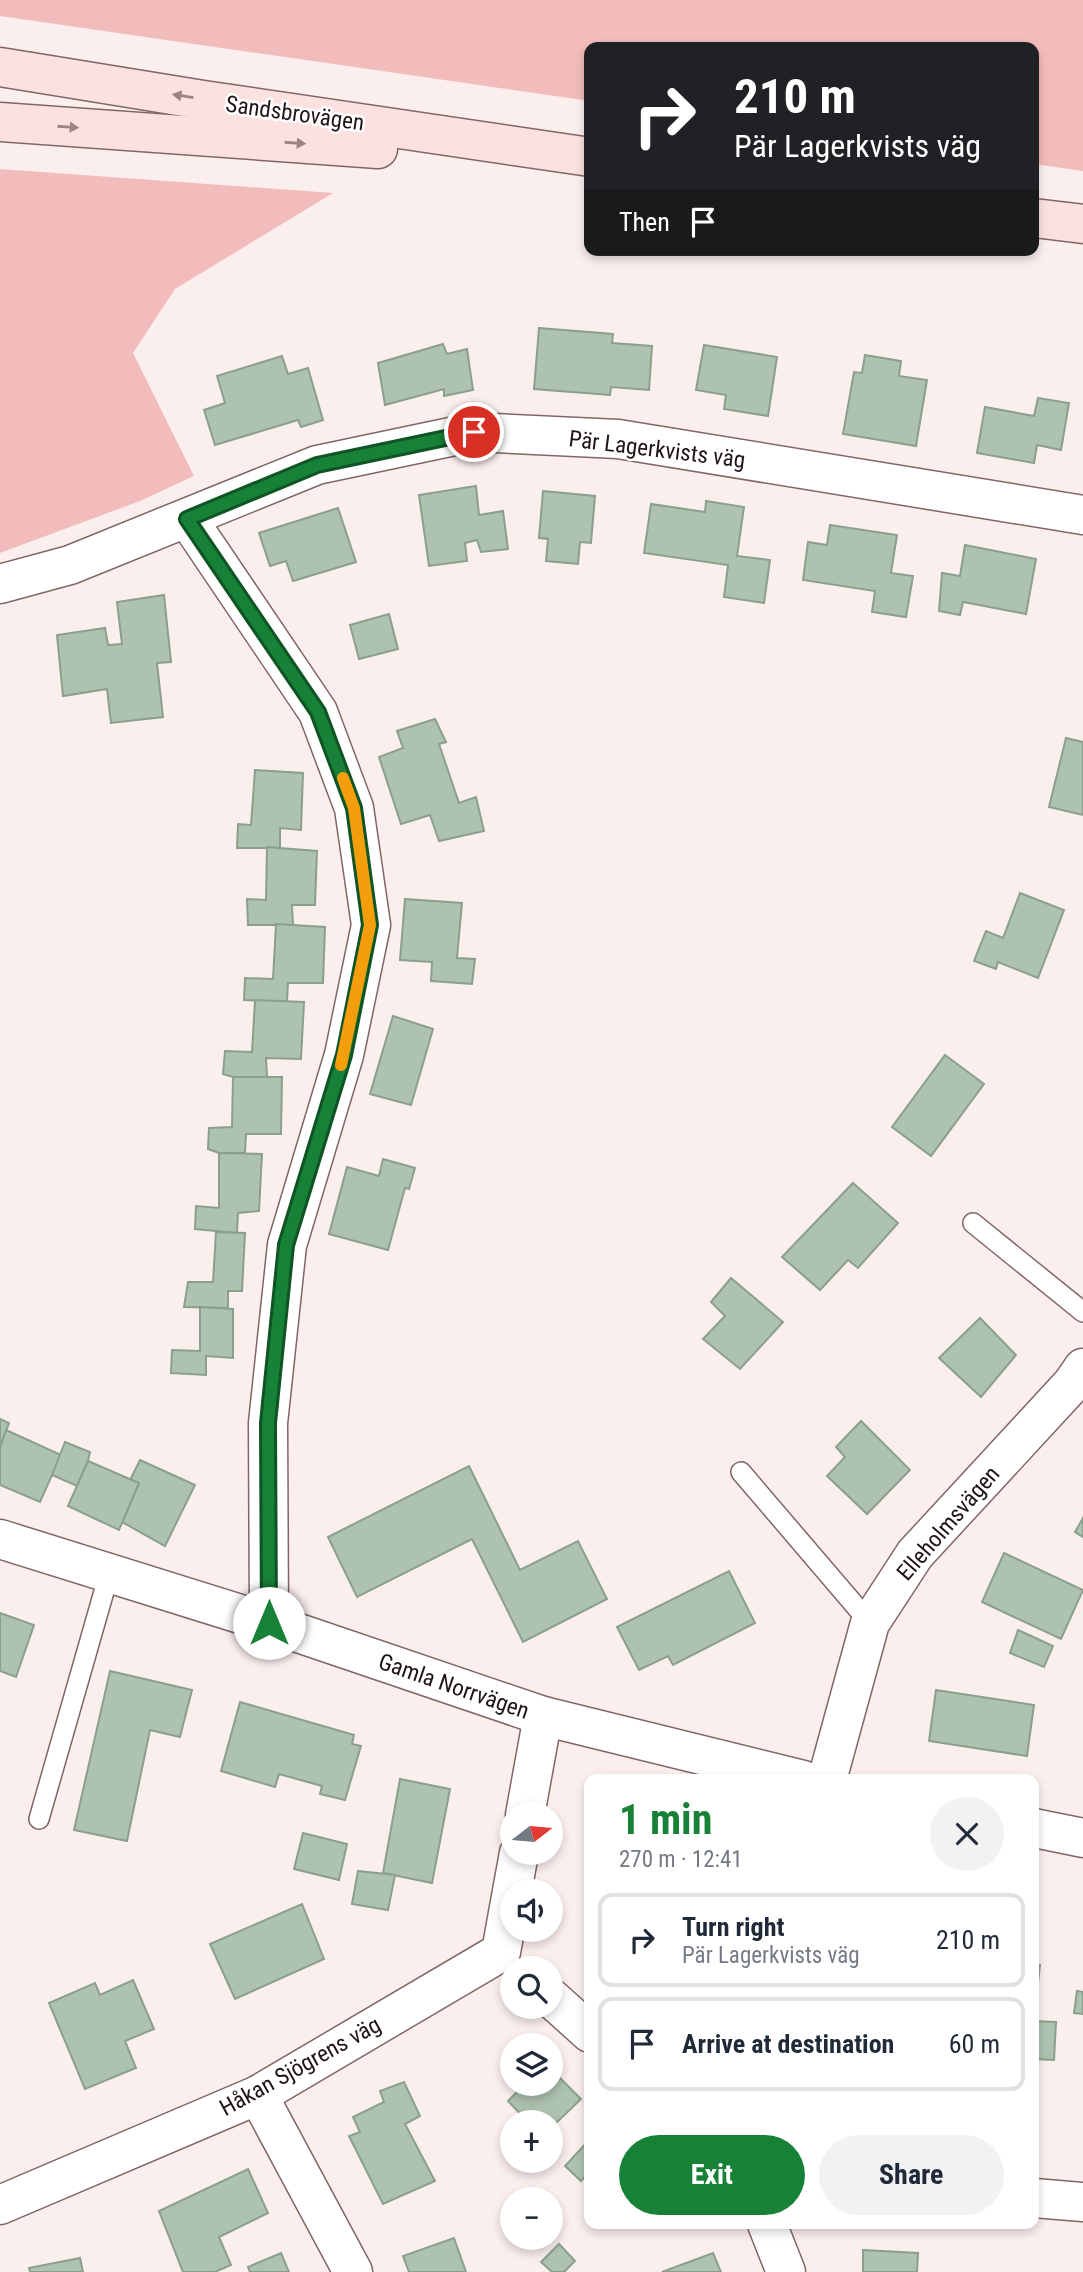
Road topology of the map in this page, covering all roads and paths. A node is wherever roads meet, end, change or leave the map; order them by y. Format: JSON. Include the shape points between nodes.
{"nodes":[{"id":1,"x":0,"y":67,"type":"edge"},
{"id":2,"x":0,"y":122,"type":"edge"},
{"id":3,"x":584,"y":156,"type":"edge"},
{"id":4,"x":584,"y":164,"type":"edge"},
{"id":5,"x":1039,"y":219,"type":"edge"},
{"id":6,"x":1083,"y":224,"type":"edge"},
{"id":7,"x":1083,"y":515,"type":"edge"},
{"id":8,"x":187,"y":519,"type":"junction"},
{"id":9,"x":0,"y":584,"type":"edge"},
{"id":10,"x":973,"y":1223,"type":"dead end"},
{"id":11,"x":1083,"y":1312,"type":"edge"},
{"id":12,"x":1082,"y":1373,"type":"edge"},
{"id":13,"x":741,"y":1472,"type":"dead end"},
{"id":14,"x":0,"y":1539,"type":"edge"},
{"id":15,"x":109,"y":1574,"type":"junction"},
{"id":16,"x":269,"y":1623,"type":"junction"},
{"id":17,"x":870,"y":1623,"type":"junction"},
{"id":18,"x":543,"y":1716,"type":"junction"},
{"id":19,"x":779,"y":1774,"type":"edge"},
{"id":20,"x":829,"y":1774,"type":"edge"},
{"id":21,"x":527,"y":1802,"type":"edge"},
{"id":22,"x":39,"y":1819,"type":"dead end"},
{"id":23,"x":1039,"y":1829,"type":"edge"},
{"id":24,"x":1083,"y":1838,"type":"edge"},
{"id":25,"x":518,"y":1866,"type":"edge"},
{"id":26,"x":510,"y":1956,"type":"edge"},
{"id":27,"x":500,"y":1965,"type":"edge"},
{"id":28,"x":563,"y":2009,"type":"edge"},
{"id":29,"x":584,"y":2028,"type":"edge"},
{"id":30,"x":258,"y":2095,"type":"junction"},
{"id":31,"x":1039,"y":2198,"type":"edge"},
{"id":32,"x":1083,"y":2202,"type":"edge"},
{"id":33,"x":0,"y":2205,"type":"edge"},
{"id":34,"x":769,"y":2229,"type":"edge"},
{"id":35,"x":352,"y":2272,"type":"edge"},
{"id":36,"x":786,"y":2272,"type":"edge"}],
"edges":[{"from":3,"to":1,"type":"main road","name":"Sandsbrovägen","one_way":true},
{"from":2,"to":4,"type":"main road","name":"Sandsbrovägen","one_way":true},
{"from":5,"to":6,"type":"main road"},
{"from":7,"to":8,"type":"street","name":"Pär Lagerkvists väg","via":[[618,439],[474,432],[317,465]]},
{"from":8,"to":9,"type":"street","name":"Pär Lagerkvists väg","via":[[70,565]]},
{"from":8,"to":16,"type":"street","via":[[318,712],[354,808],[370,925],[344,1055],[286,1245],[268,1423]]},
{"from":10,"to":11,"type":"lane"},
{"from":12,"to":17,"type":"street","name":"Elleholmsvägen","via":[[915,1555]]},
{"from":13,"to":17,"type":"lane"},
{"from":14,"to":15,"type":"street","name":"Gamla Norrvägen"},
{"from":15,"to":16,"type":"street","name":"Gamla Norrvägen"},
{"from":15,"to":22,"type":"lane"},
{"from":16,"to":18,"type":"street","name":"Gamla Norrvägen"},
{"from":17,"to":20,"type":"street","name":"Elleholmsvägen"},
{"from":18,"to":19,"type":"street","name":"Gamla Norrvägen"},
{"from":18,"to":21,"type":"street"},
{"from":23,"to":24,"type":"street"},
{"from":25,"to":26,"type":"street","name":"Håkan Sjögrens väg"},
{"from":27,"to":30,"type":"street","name":"Håkan Sjögrens väg"},
{"from":28,"to":29,"type":"street"},
{"from":30,"to":33,"type":"street","name":"Håkan Sjögrens väg"},
{"from":30,"to":35,"type":"street"},
{"from":31,"to":32,"type":"street"},
{"from":34,"to":36,"type":"street"}]}
